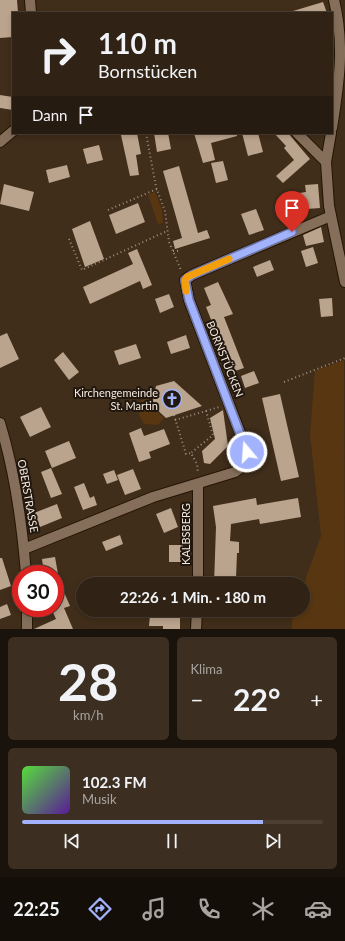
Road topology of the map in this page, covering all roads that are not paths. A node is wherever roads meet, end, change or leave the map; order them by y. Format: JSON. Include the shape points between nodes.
{"nodes":[{"id":1,"x":30,"y":0,"type":"edge"},
{"id":2,"x":334,"y":0,"type":"edge"},
{"id":3,"x":31,"y":12,"type":"edge"},
{"id":4,"x":343,"y":74,"type":"edge"},
{"id":5,"x":333,"y":123,"type":"edge"},
{"id":6,"x":12,"y":132,"type":"edge"},
{"id":7,"x":298,"y":134,"type":"edge"},
{"id":8,"x":331,"y":134,"type":"edge"},
{"id":9,"x":0,"y":142,"type":"edge"},
{"id":10,"x":326,"y":162,"type":"junction"},
{"id":11,"x":331,"y":216,"type":"junction"},
{"id":12,"x":345,"y":282,"type":"edge"},
{"id":13,"x":0,"y":423,"type":"edge"},
{"id":14,"x":198,"y":484,"type":"junction"},
{"id":15,"x":24,"y":549,"type":"junction"},
{"id":16,"x":25,"y":565,"type":"edge"},
{"id":17,"x":198,"y":577,"type":"edge"},
{"id":18,"x":28,"y":617,"type":"edge"},
{"id":19,"x":197,"y":617,"type":"edge"},
{"id":20,"x":27,"y":629,"type":"edge"},
{"id":21,"x":196,"y":629,"type":"edge"}],
"edges":[{"from":1,"to":3,"type":"street"},
{"from":2,"to":4,"type":"street","via":[[342,41]]},
{"from":4,"to":5,"type":"street"},
{"from":6,"to":9,"type":"street"},
{"from":7,"to":10,"type":"street"},
{"from":8,"to":10,"type":"street"},
{"from":10,"to":11,"type":"street"},
{"from":11,"to":12,"type":"street"},
{"from":11,"to":14,"type":"street","name":"BORNSTÜCKEN","via":[[185,280],[189,300],[247,452],[243,466],[235,472]]},
{"from":13,"to":15,"type":"street","name":"OBERSTRASSE","via":[[12,472]]},
{"from":14,"to":15,"type":"street","name":"BORNSTÜCKEN","via":[[153,497]]},
{"from":14,"to":17,"type":"street","name":"KALBSBERG"},
{"from":15,"to":16,"type":"street","name":"OBERSTRASSE"},
{"from":18,"to":20,"type":"street"},
{"from":19,"to":21,"type":"street"}]}
